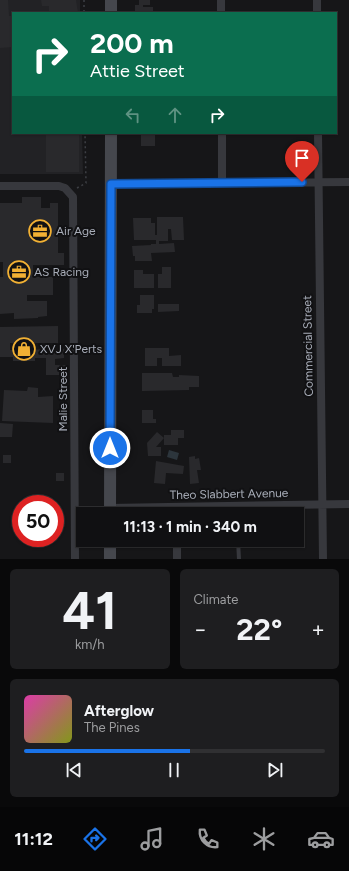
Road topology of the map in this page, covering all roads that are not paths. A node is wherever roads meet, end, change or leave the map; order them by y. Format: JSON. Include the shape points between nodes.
{"nodes":[{"id":1,"x":111,"y":0,"type":"edge"},
{"id":2,"x":221,"y":0,"type":"edge"},
{"id":3,"x":317,"y":0,"type":"edge"},
{"id":4,"x":111,"y":12,"type":"edge"},
{"id":5,"x":221,"y":12,"type":"edge"},
{"id":6,"x":317,"y":12,"type":"edge"},
{"id":7,"x":111,"y":134,"type":"edge"},
{"id":8,"x":222,"y":134,"type":"edge"},
{"id":9,"x":318,"y":134,"type":"edge"},
{"id":10,"x":318,"y":182,"type":"junction"},
{"id":11,"x":349,"y":182,"type":"edge"},
{"id":12,"x":222,"y":183,"type":"junction"},
{"id":13,"x":111,"y":184,"type":"junction"},
{"id":14,"x":0,"y":186,"type":"edge"},
{"id":15,"x":322,"y":504,"type":"junction"},
{"id":16,"x":349,"y":504,"type":"edge"},
{"id":17,"x":110,"y":507,"type":"edge"},
{"id":18,"x":279,"y":507,"type":"edge"},
{"id":19,"x":110,"y":547,"type":"edge"},
{"id":20,"x":177,"y":547,"type":"edge"},
{"id":21,"x":238,"y":547,"type":"edge"},
{"id":22,"x":75,"y":559,"type":"edge"},
{"id":23,"x":110,"y":559,"type":"edge"},
{"id":24,"x":177,"y":559,"type":"edge"},
{"id":25,"x":239,"y":559,"type":"edge"},
{"id":26,"x":323,"y":559,"type":"edge"}],
"edges":[{"from":1,"to":4,"type":"main road"},
{"from":2,"to":5,"type":"street"},
{"from":3,"to":6,"type":"street"},
{"from":7,"to":13,"type":"main road"},
{"from":8,"to":12,"type":"street"},
{"from":9,"to":10,"type":"street","name":"Commercial Street"},
{"from":10,"to":11,"type":"street"},
{"from":10,"to":12,"type":"street"},
{"from":10,"to":15,"type":"street","name":"Commercial Street"},
{"from":12,"to":13,"type":"street"},
{"from":13,"to":17,"type":"main road"},
{"from":14,"to":22,"type":"street","name":"Malie Street","via":[[59,186],[70,192],[74,204]]},
{"from":15,"to":16,"type":"street","name":"Theo Slabbert Avenue"},
{"from":15,"to":18,"type":"street","name":"Theo Slabbert Avenue"},
{"from":15,"to":26,"type":"street","name":"Commercial Street"},
{"from":19,"to":23,"type":"main road"},
{"from":20,"to":24,"type":"street"},
{"from":21,"to":25,"type":"lane"}]}
